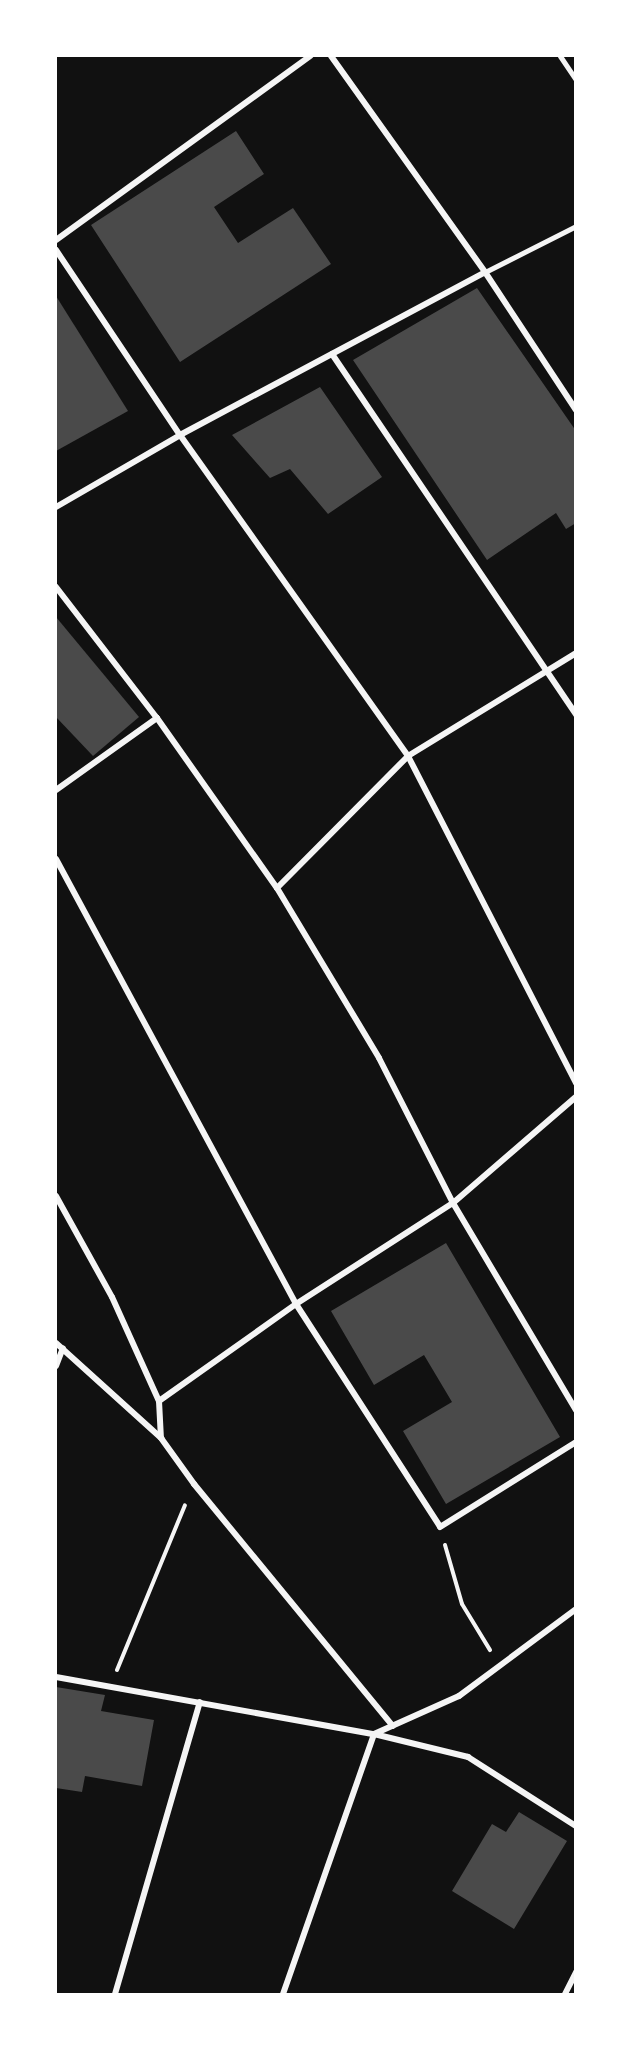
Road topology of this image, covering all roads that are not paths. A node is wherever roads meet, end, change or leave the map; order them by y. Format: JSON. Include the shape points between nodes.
{"nodes":[{"id":1,"x":310,"y":56,"type":"edge"},
{"id":2,"x":331,"y":56,"type":"edge"},
{"id":3,"x":560,"y":56,"type":"edge"},
{"id":4,"x":576,"y":80,"type":"edge"},
{"id":5,"x":576,"y":226,"type":"edge"},
{"id":6,"x":56,"y":240,"type":"edge"},
{"id":7,"x":56,"y":250,"type":"edge"},
{"id":8,"x":485,"y":272,"type":"junction"},
{"id":9,"x":332,"y":354,"type":"junction"},
{"id":10,"x":576,"y":410,"type":"edge"},
{"id":11,"x":180,"y":435,"type":"junction"},
{"id":12,"x":56,"y":507,"type":"edge"},
{"id":13,"x":56,"y":587,"type":"edge"},
{"id":14,"x":576,"y":653,"type":"edge"},
{"id":15,"x":546,"y":672,"type":"junction"},
{"id":16,"x":576,"y":715,"type":"edge"},
{"id":17,"x":157,"y":718,"type":"junction"},
{"id":18,"x":408,"y":756,"type":"junction"},
{"id":19,"x":56,"y":790,"type":"edge"},
{"id":20,"x":56,"y":860,"type":"edge"},
{"id":21,"x":277,"y":888,"type":"junction"},
{"id":22,"x":576,"y":1083,"type":"edge"},
{"id":23,"x":576,"y":1097,"type":"edge"},
{"id":24,"x":56,"y":1196,"type":"edge"},
{"id":25,"x":453,"y":1203,"type":"junction"},
{"id":26,"x":296,"y":1304,"type":"junction"},
{"id":27,"x":56,"y":1343,"type":"edge"},
{"id":28,"x":63,"y":1347,"type":"junction"},
{"id":29,"x":56,"y":1366,"type":"edge"},
{"id":30,"x":159,"y":1401,"type":"junction"},
{"id":31,"x":576,"y":1410,"type":"edge"},
{"id":32,"x":161,"y":1438,"type":"junction"},
{"id":33,"x":576,"y":1442,"type":"edge"},
{"id":34,"x":576,"y":1609,"type":"edge"},
{"id":35,"x":56,"y":1677,"type":"edge"},
{"id":36,"x":200,"y":1702,"type":"junction"},
{"id":37,"x":393,"y":1725,"type":"junction"},
{"id":38,"x":374,"y":1734,"type":"junction"},
{"id":39,"x":576,"y":1826,"type":"edge"},
{"id":40,"x":576,"y":1972,"type":"edge"},
{"id":41,"x":116,"y":1995,"type":"edge"},
{"id":42,"x":283,"y":1995,"type":"edge"},
{"id":43,"x":565,"y":1995,"type":"edge"}],
"edges":[{"from":1,"to":6,"type":"street"},
{"from":2,"to":8,"type":"street"},
{"from":3,"to":4,"type":"street"},
{"from":5,"to":8,"type":"street"},
{"from":7,"to":11,"type":"street"},
{"from":8,"to":9,"type":"street"},
{"from":8,"to":10,"type":"street"},
{"from":9,"to":11,"type":"street"},
{"from":9,"to":15,"type":"street"},
{"from":11,"to":12,"type":"street"},
{"from":11,"to":18,"type":"street"},
{"from":13,"to":17,"type":"street"},
{"from":14,"to":15,"type":"street"},
{"from":15,"to":16,"type":"street"},
{"from":15,"to":18,"type":"street"},
{"from":17,"to":19,"type":"street"},
{"from":17,"to":21,"type":"street"},
{"from":18,"to":21,"type":"street"},
{"from":18,"to":22,"type":"street"},
{"from":20,"to":26,"type":"street"},
{"from":21,"to":25,"type":"street","via":[[379,1058]]},
{"from":23,"to":25,"type":"street"},
{"from":24,"to":30,"type":"street","via":[[112,1297]]},
{"from":25,"to":26,"type":"street"},
{"from":25,"to":31,"type":"street"},
{"from":26,"to":30,"type":"street"},
{"from":26,"to":33,"type":"street","via":[[441,1527]]},
{"from":27,"to":28,"type":"street"},
{"from":28,"to":29,"type":"street"},
{"from":28,"to":32,"type":"street"},
{"from":30,"to":32,"type":"street"},
{"from":32,"to":37,"type":"street","via":[[194,1485]]},
{"from":34,"to":37,"type":"street","via":[[459,1696]]},
{"from":35,"to":36,"type":"street"},
{"from":36,"to":38,"type":"street"},
{"from":36,"to":41,"type":"street"},
{"from":37,"to":38,"type":"street"},
{"from":38,"to":39,"type":"street","via":[[468,1757]]},
{"from":38,"to":42,"type":"street"},
{"from":40,"to":43,"type":"street"}]}
